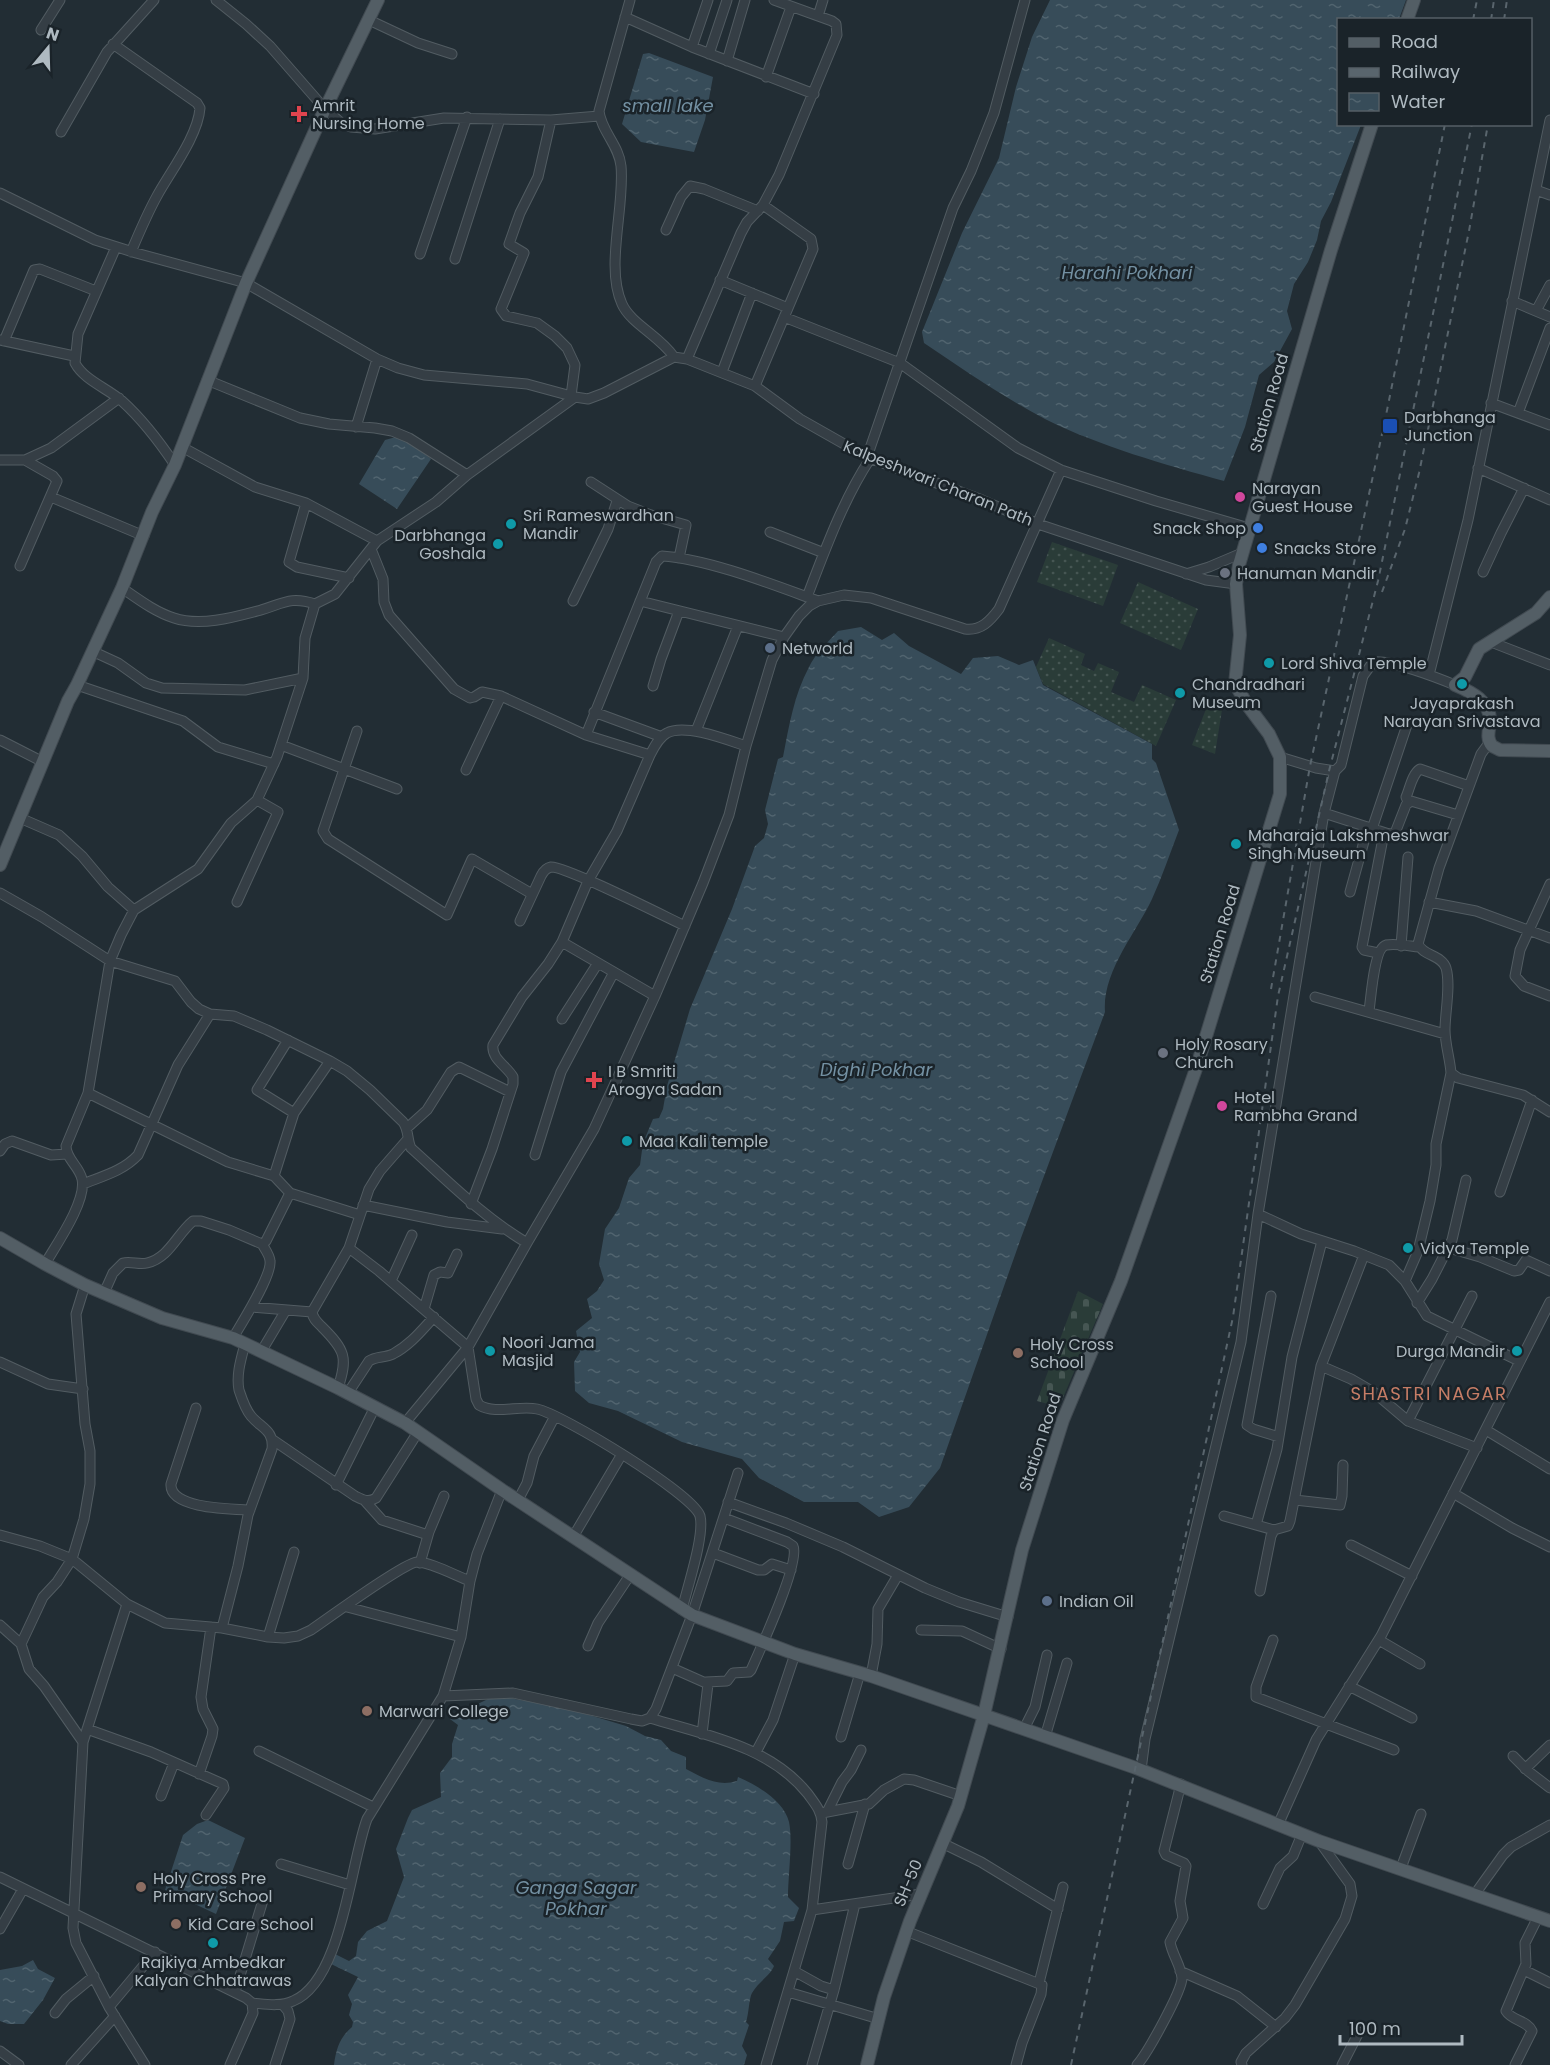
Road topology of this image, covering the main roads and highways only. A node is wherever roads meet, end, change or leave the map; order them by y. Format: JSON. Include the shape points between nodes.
{"nodes":[{"id":1,"x":378,"y":0,"type":"edge"},
{"id":2,"x":1414,"y":0,"type":"edge"},
{"id":3,"x":1408,"y":18,"type":"edge"},
{"id":4,"x":1371,"y":126,"type":"edge"},
{"id":5,"x":1550,"y":597,"type":"edge"},
{"id":6,"x":1550,"y":751,"type":"edge"},
{"id":7,"x":0,"y":865,"type":"edge"},
{"id":8,"x":0,"y":1238,"type":"edge"},
{"id":9,"x":984,"y":1715,"type":"junction"},
{"id":10,"x":1544,"y":1919,"type":"edge"},
{"id":11,"x":867,"y":2065,"type":"edge"}],
"edges":[{"from":1,"to":7,"type":"main road","via":[[246,283],[175,465],[68,701]]},
{"from":2,"to":3,"type":"main road"},
{"from":4,"to":9,"type":"main road","name":"Station Road","via":[[1331,250],[1236,584],[1240,635],[1235,684],[1280,757],[1280,794],[1197,1066],[1121,1281],[1063,1420],[1022,1550]]},
{"from":5,"to":6,"type":"main road","via":[[1536,613],[1479,649],[1462,684],[1486,705],[1489,743],[1495,748]]},
{"from":8,"to":9,"type":"main road","via":[[85,1285],[162,1318],[233,1338],[405,1423],[687,1612],[795,1654]]},
{"from":9,"to":10,"type":"main road"},
{"from":9,"to":11,"type":"main road","name":"SH-50","via":[[960,1796],[906,1931]]}]}
